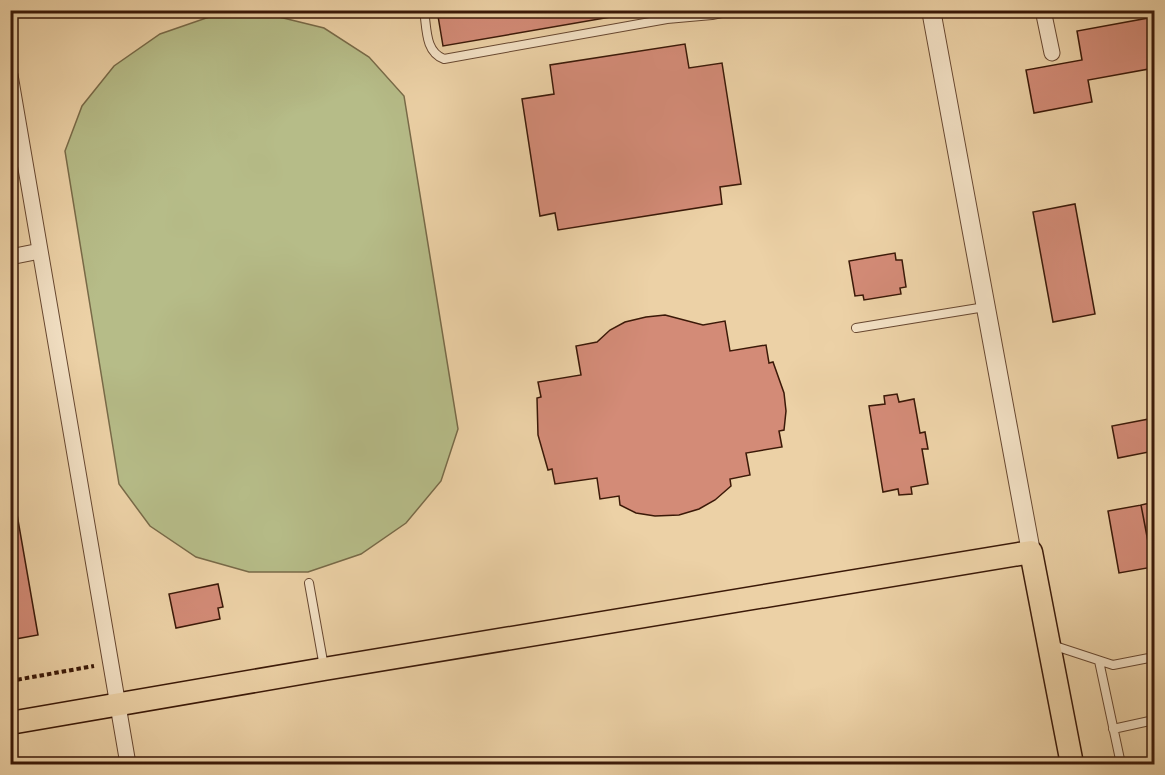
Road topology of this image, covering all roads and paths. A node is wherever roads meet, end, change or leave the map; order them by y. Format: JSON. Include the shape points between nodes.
{"nodes":[{"id":1,"x":424,"y":10,"type":"edge"},
{"id":2,"x":736,"y":10,"type":"edge"},
{"id":3,"x":932,"y":10,"type":"edge"},
{"id":4,"x":1043,"y":10,"type":"edge"},
{"id":5,"x":666,"y":15,"type":"edge"},
{"id":6,"x":1052,"y":53,"type":"dead end"},
{"id":7,"x":10,"y":75,"type":"edge"},
{"id":8,"x":40,"y":251,"type":"junction"},
{"id":9,"x":10,"y":257,"type":"edge"},
{"id":10,"x":986,"y":306,"type":"junction"},
{"id":11,"x":856,"y":328,"type":"dead end"},
{"id":12,"x":1031,"y":552,"type":"junction"},
{"id":13,"x":309,"y":583,"type":"dead end"},
{"id":14,"x":1049,"y":644,"type":"junction"},
{"id":15,"x":1155,"y":657,"type":"edge"},
{"id":16,"x":1099,"y":661,"type":"junction"},
{"id":17,"x":110,"y":664,"type":"junction"},
{"id":18,"x":324,"y":669,"type":"junction"},
{"id":19,"x":10,"y":681,"type":"edge"},
{"id":20,"x":117,"y":705,"type":"junction"},
{"id":21,"x":1155,"y":720,"type":"edge"},
{"id":22,"x":10,"y":723,"type":"edge"},
{"id":23,"x":1113,"y":729,"type":"junction"},
{"id":24,"x":128,"y":765,"type":"edge"},
{"id":25,"x":1072,"y":765,"type":"edge"},
{"id":26,"x":1120,"y":765,"type":"edge"}],
"edges":[{"from":1,"to":5,"type":"lane","via":[[430,50],[444,59]]},
{"from":2,"to":5,"type":"lane","via":[[712,15]]},
{"from":3,"to":10,"type":"street"},
{"from":4,"to":6,"type":"street"},
{"from":7,"to":8,"type":"street"},
{"from":8,"to":9,"type":"street"},
{"from":8,"to":17,"type":"street"},
{"from":10,"to":11,"type":"lane"},
{"from":10,"to":12,"type":"street"},
{"from":12,"to":14,"type":"main road"},
{"from":12,"to":18,"type":"main road"},
{"from":13,"to":18,"type":"lane"},
{"from":14,"to":16,"type":"lane"},
{"from":14,"to":25,"type":"main road"},
{"from":15,"to":16,"type":"lane","via":[[1113,665]]},
{"from":16,"to":23,"type":"lane"},
{"from":17,"to":19,"type":"path"},
{"from":17,"to":20,"type":"street"},
{"from":18,"to":20,"type":"main road"},
{"from":20,"to":22,"type":"main road"},
{"from":20,"to":24,"type":"street"},
{"from":21,"to":23,"type":"lane"},
{"from":23,"to":26,"type":"lane"}]}
